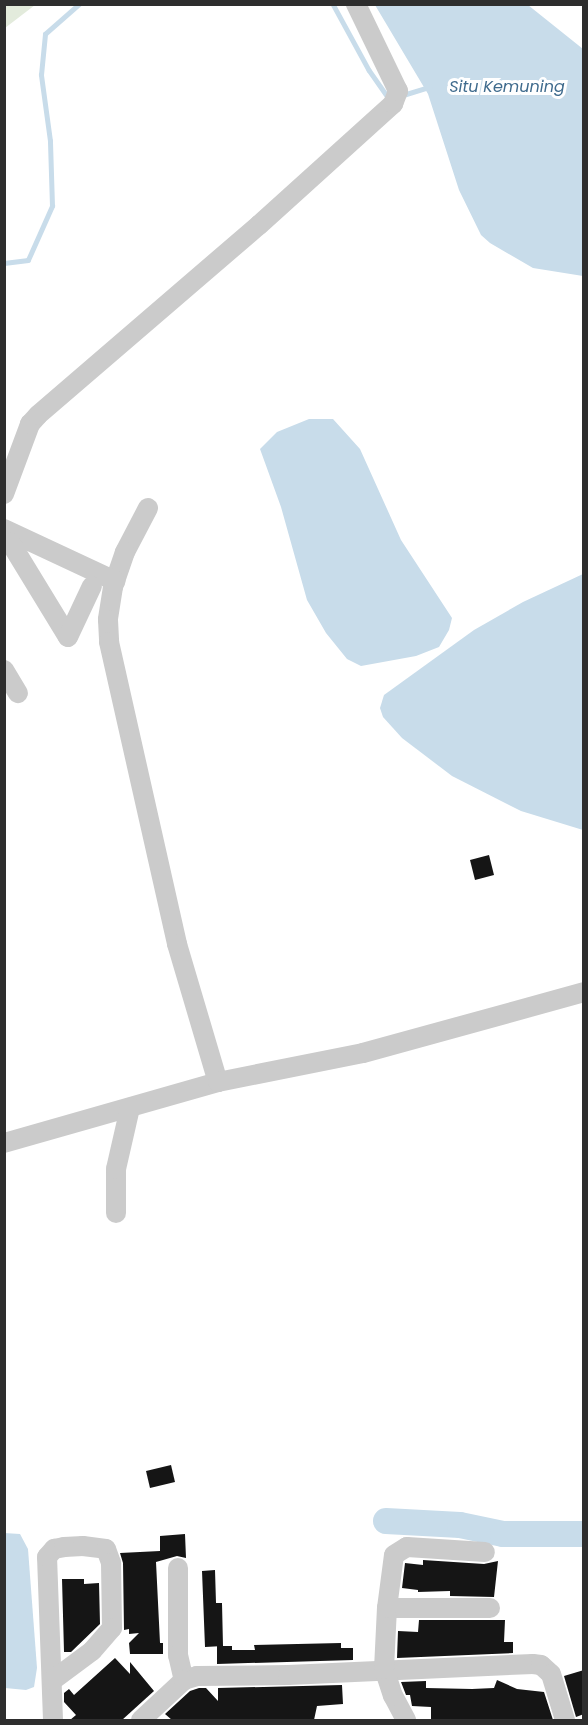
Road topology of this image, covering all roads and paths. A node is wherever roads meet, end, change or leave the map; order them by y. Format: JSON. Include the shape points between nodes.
{"nodes":[{"id":1,"x":356,"y":4,"type":"edge"},
{"id":2,"x":4,"y":494,"type":"edge"},
{"id":3,"x":148,"y":508,"type":"dead end"},
{"id":4,"x":6,"y":538,"type":"edge"},
{"id":5,"x":92,"y":586,"type":"junction"},
{"id":6,"x":113,"y":589,"type":"junction"},
{"id":7,"x":4,"y":670,"type":"edge"},
{"id":8,"x":18,"y":693,"type":"dead end"},
{"id":9,"x":584,"y":992,"type":"edge"},
{"id":10,"x":218,"y":1082,"type":"junction"},
{"id":11,"x":130,"y":1108,"type":"junction"},
{"id":12,"x":4,"y":1143,"type":"edge"},
{"id":13,"x":116,"y":1213,"type":"dead end"},
{"id":14,"x":485,"y":1552,"type":"dead end"},
{"id":15,"x":178,"y":1568,"type":"dead end"},
{"id":16,"x":387,"y":1608,"type":"junction"},
{"id":17,"x":490,"y":1608,"type":"dead end"},
{"id":18,"x":384,"y":1670,"type":"junction"},
{"id":19,"x":53,"y":1680,"type":"junction"},
{"id":20,"x":184,"y":1680,"type":"junction"},
{"id":21,"x":53,"y":1720,"type":"edge"},
{"id":22,"x":141,"y":1720,"type":"edge"},
{"id":23,"x":406,"y":1720,"type":"edge"},
{"id":24,"x":565,"y":1720,"type":"edge"}],
"edges":[{"from":1,"to":2,"type":"street","via":[[398,91],[393,104],[38,415],[30,424]]},
{"from":3,"to":6,"type":"street","via":[[130,542]]},
{"from":4,"to":5,"type":"street"},
{"from":4,"to":5,"type":"street","via":[[68,637]]},
{"from":4,"to":6,"type":"street"},
{"from":5,"to":6,"type":"street"},
{"from":6,"to":10,"type":"street","via":[[109,642],[177,944]]},
{"from":7,"to":8,"type":"street"},
{"from":9,"to":10,"type":"street","via":[[363,1053]]},
{"from":10,"to":11,"type":"street"},
{"from":11,"to":12,"type":"street"},
{"from":11,"to":13,"type":"street","via":[[116,1169]]},
{"from":14,"to":16,"type":"street","via":[[407,1547],[398,1550],[391,1561]]},
{"from":15,"to":20,"type":"street","via":[[178,1655]]},
{"from":16,"to":17,"type":"street"},
{"from":16,"to":18,"type":"street"},
{"from":18,"to":20,"type":"street","via":[[197,1676]]},
{"from":18,"to":23,"type":"street"},
{"from":18,"to":24,"type":"street","via":[[541,1665],[554,1680]]},
{"from":19,"to":19,"type":"street","via":[[92,1651],[112,1628],[111,1563],[106,1549],[64,1547],[54,1549],[47,1557]]},
{"from":19,"to":21,"type":"street"},
{"from":20,"to":22,"type":"street"}]}
